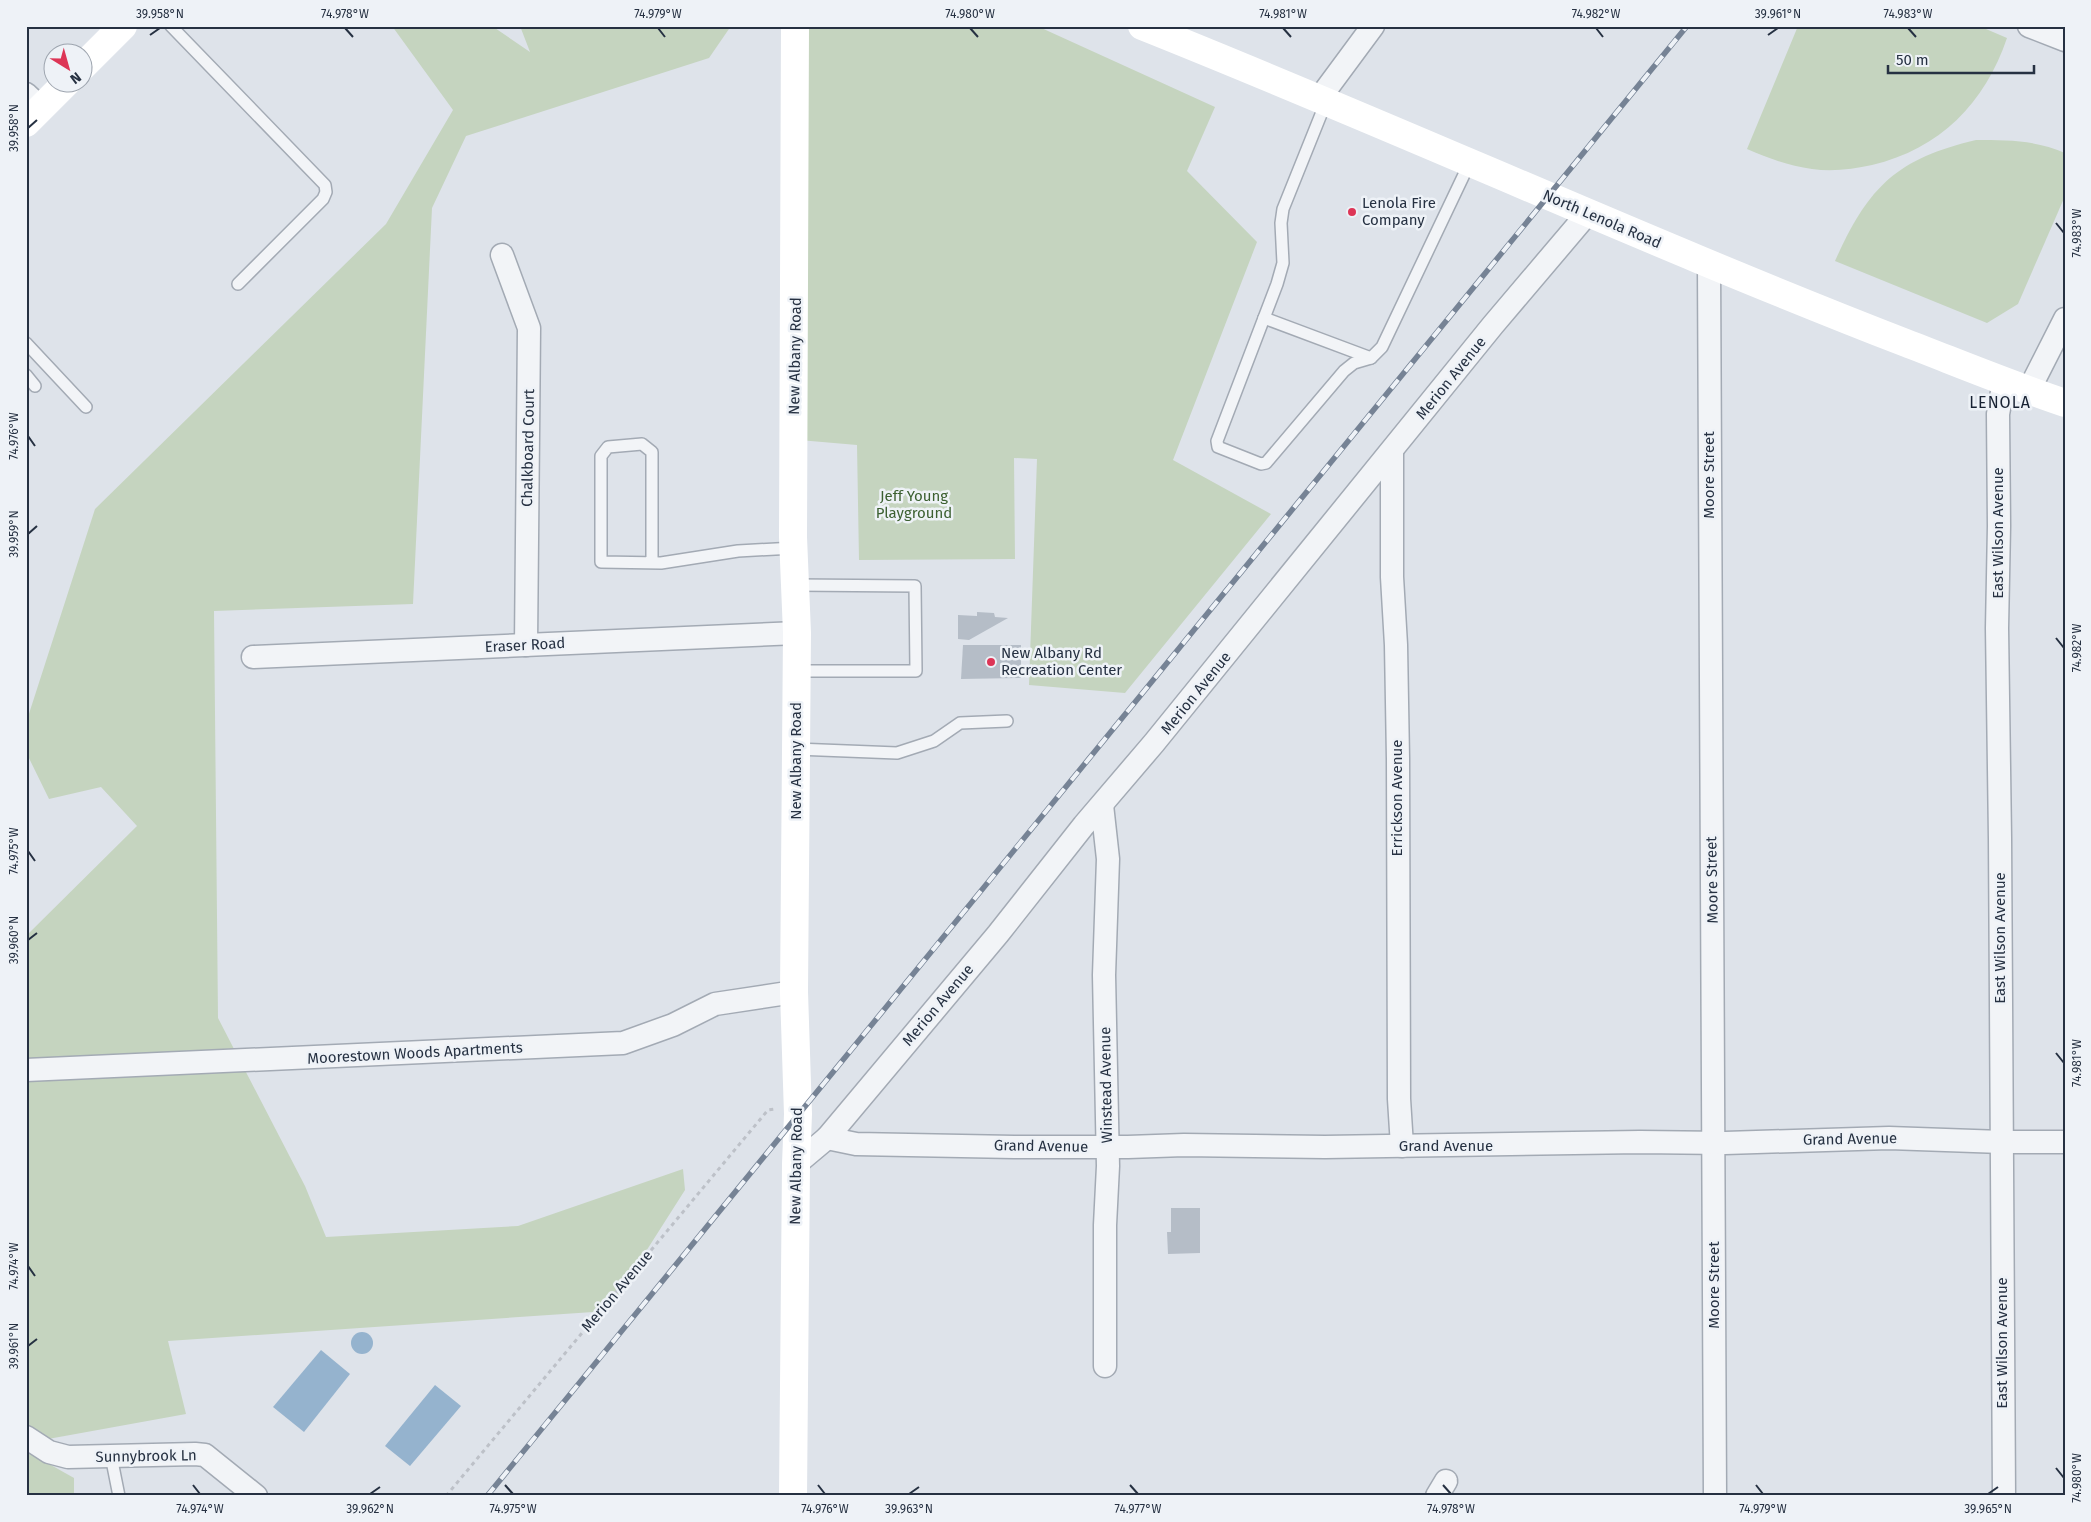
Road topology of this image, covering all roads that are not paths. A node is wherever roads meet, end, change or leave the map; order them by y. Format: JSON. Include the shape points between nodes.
{"nodes":[{"id":1,"x":123,"y":26,"type":"edge"},
{"id":2,"x":171,"y":26,"type":"edge"},
{"id":3,"x":796,"y":26,"type":"edge"},
{"id":4,"x":1142,"y":26,"type":"edge"},
{"id":5,"x":1373,"y":26,"type":"edge"},
{"id":6,"x":2028,"y":26,"type":"edge"},
{"id":7,"x":2065,"y":40,"type":"edge"},
{"id":8,"x":92,"y":57,"type":"edge"},
{"id":9,"x":53,"y":92,"type":"edge"},
{"id":10,"x":1323,"y":101,"type":"junction"},
{"id":11,"x":31,"y":108,"type":"edge"},
{"id":12,"x":1470,"y":162,"type":"junction"},
{"id":13,"x":1588,"y":214,"type":"junction"},
{"id":14,"x":502,"y":255,"type":"dead end"},
{"id":15,"x":1709,"y":265,"type":"junction"},
{"id":16,"x":238,"y":284,"type":"dead end"},
{"id":17,"x":1264,"y":318,"type":"junction"},
{"id":18,"x":2065,"y":319,"type":"edge"},
{"id":19,"x":26,"y":342,"type":"edge"},
{"id":20,"x":1371,"y":358,"type":"junction"},
{"id":21,"x":26,"y":375,"type":"edge"},
{"id":22,"x":35,"y":386,"type":"dead end"},
{"id":23,"x":2017,"y":386,"type":"junction"},
{"id":24,"x":2065,"y":403,"type":"edge"},
{"id":25,"x":86,"y":406,"type":"dead end"},
{"id":26,"x":1392,"y":451,"type":"junction"},
{"id":27,"x":794,"y":548,"type":"junction"},
{"id":28,"x":652,"y":563,"type":"junction"},
{"id":29,"x":795,"y":586,"type":"junction"},
{"id":30,"x":797,"y":632,"type":"junction"},
{"id":31,"x":526,"y":645,"type":"junction"},
{"id":32,"x":253,"y":657,"type":"dead end"},
{"id":33,"x":797,"y":671,"type":"junction"},
{"id":34,"x":1007,"y":721,"type":"dead end"},
{"id":35,"x":796,"y":749,"type":"junction"},
{"id":36,"x":1102,"y":804,"type":"junction"},
{"id":37,"x":794,"y":992,"type":"junction"},
{"id":38,"x":26,"y":1070,"type":"edge"},
{"id":39,"x":827,"y":1138,"type":"junction"},
{"id":40,"x":1714,"y":1142,"type":"junction"},
{"id":41,"x":2002,"y":1142,"type":"junction"},
{"id":42,"x":2065,"y":1142,"type":"edge"},
{"id":43,"x":1107,"y":1146,"type":"junction"},
{"id":44,"x":1402,"y":1146,"type":"junction"},
{"id":45,"x":796,"y":1164,"type":"junction"},
{"id":46,"x":1105,"y":1366,"type":"dead end"},
{"id":47,"x":26,"y":1437,"type":"edge"},
{"id":48,"x":111,"y":1456,"type":"junction"},
{"id":49,"x":119,"y":1496,"type":"edge"},
{"id":50,"x":256,"y":1496,"type":"edge"},
{"id":51,"x":793,"y":1496,"type":"edge"},
{"id":52,"x":1715,"y":1496,"type":"edge"},
{"id":53,"x":2004,"y":1496,"type":"edge"}],
"edges":[{"from":1,"to":8,"type":"main road"},
{"from":2,"to":16,"type":"lane","via":[[325,185],[323,199]]},
{"from":3,"to":27,"type":"main road","name":"New Albany Road"},
{"from":4,"to":10,"type":"main road","name":"North Lenola Road"},
{"from":5,"to":10,"type":"street"},
{"from":6,"to":7,"type":"street"},
{"from":9,"to":11,"type":"main road"},
{"from":10,"to":12,"type":"main road","name":"North Lenola Road"},
{"from":10,"to":17,"type":"lane","via":[[1283,209],[1283,263]]},
{"from":12,"to":13,"type":"main road","name":"North Lenola Road"},
{"from":12,"to":20,"type":"lane","via":[[1382,347]]},
{"from":13,"to":15,"type":"main road","name":"North Lenola Road"},
{"from":13,"to":26,"type":"street","name":"Merion Avenue"},
{"from":14,"to":31,"type":"street","name":"Chalkboard Court","via":[[529,328]]},
{"from":15,"to":23,"type":"main road","name":"North Lenola Road"},
{"from":15,"to":40,"type":"street","name":"Moore Street"},
{"from":17,"to":20,"type":"lane"},
{"from":17,"to":20,"type":"lane","via":[[1217,441],[1218,447],[1261,464],[1266,463],[1344,371],[1354,363]]},
{"from":18,"to":23,"type":"street","name":"East Wilson Avenue"},
{"from":19,"to":25,"type":"lane"},
{"from":21,"to":22,"type":"lane"},
{"from":23,"to":24,"type":"main road","name":"North Lenola Road"},
{"from":23,"to":41,"type":"street","name":"East Wilson Avenue","via":[[1998,414]]},
{"from":26,"to":36,"type":"street","name":"Merion Avenue"},
{"from":26,"to":44,"type":"street","name":"Errickson Avenue"},
{"from":27,"to":28,"type":"lane","via":[[738,551]]},
{"from":27,"to":29,"type":"main road","name":"New Albany Road"},
{"from":28,"to":28,"type":"lane","via":[[601,562],[601,456],[608,447],[642,444],[652,452]]},
{"from":29,"to":30,"type":"main road","name":"New Albany Road"},
{"from":29,"to":33,"type":"lane","via":[[915,586],[916,671]]},
{"from":30,"to":31,"type":"street","name":"Eraser Road"},
{"from":30,"to":33,"type":"main road","name":"New Albany Road"},
{"from":31,"to":32,"type":"street","name":"Eraser Road"},
{"from":33,"to":35,"type":"main road","name":"New Albany Road"},
{"from":34,"to":35,"type":"lane","via":[[960,723],[934,741],[896,753]]},
{"from":35,"to":37,"type":"main road","name":"New Albany Road"},
{"from":36,"to":39,"type":"street","name":"Merion Avenue"},
{"from":36,"to":43,"type":"street","name":"Winstead Avenue","via":[[1108,859],[1104,975]]},
{"from":37,"to":38,"type":"street","name":"Moorestown Woods Apartments","via":[[715,1004],[623,1043]]},
{"from":37,"to":45,"type":"main road","name":"New Albany Road","via":[[798,1106]]},
{"from":39,"to":43,"type":"street","name":"Grand Avenue","via":[[856,1144]]},
{"from":39,"to":45,"type":"street","name":"Merion Avenue"},
{"from":40,"to":41,"type":"street","name":"Grand Avenue","via":[[1889,1138]]},
{"from":40,"to":44,"type":"street","name":"Grand Avenue"},
{"from":40,"to":52,"type":"street","name":"Moore Street"},
{"from":41,"to":42,"type":"street","name":"Grand Avenue"},
{"from":41,"to":53,"type":"street","name":"East Wilson Avenue"},
{"from":43,"to":44,"type":"street","name":"Grand Avenue"},
{"from":43,"to":46,"type":"street","name":"Winstead Avenue"},
{"from":45,"to":51,"type":"main road","name":"New Albany Road"},
{"from":47,"to":48,"type":"street","name":"Sunnybrook Ln","via":[[49,1452],[68,1457]]},
{"from":48,"to":49,"type":"lane"},
{"from":48,"to":50,"type":"street","name":"Sunnybrook Ln","via":[[205,1455]]}]}
